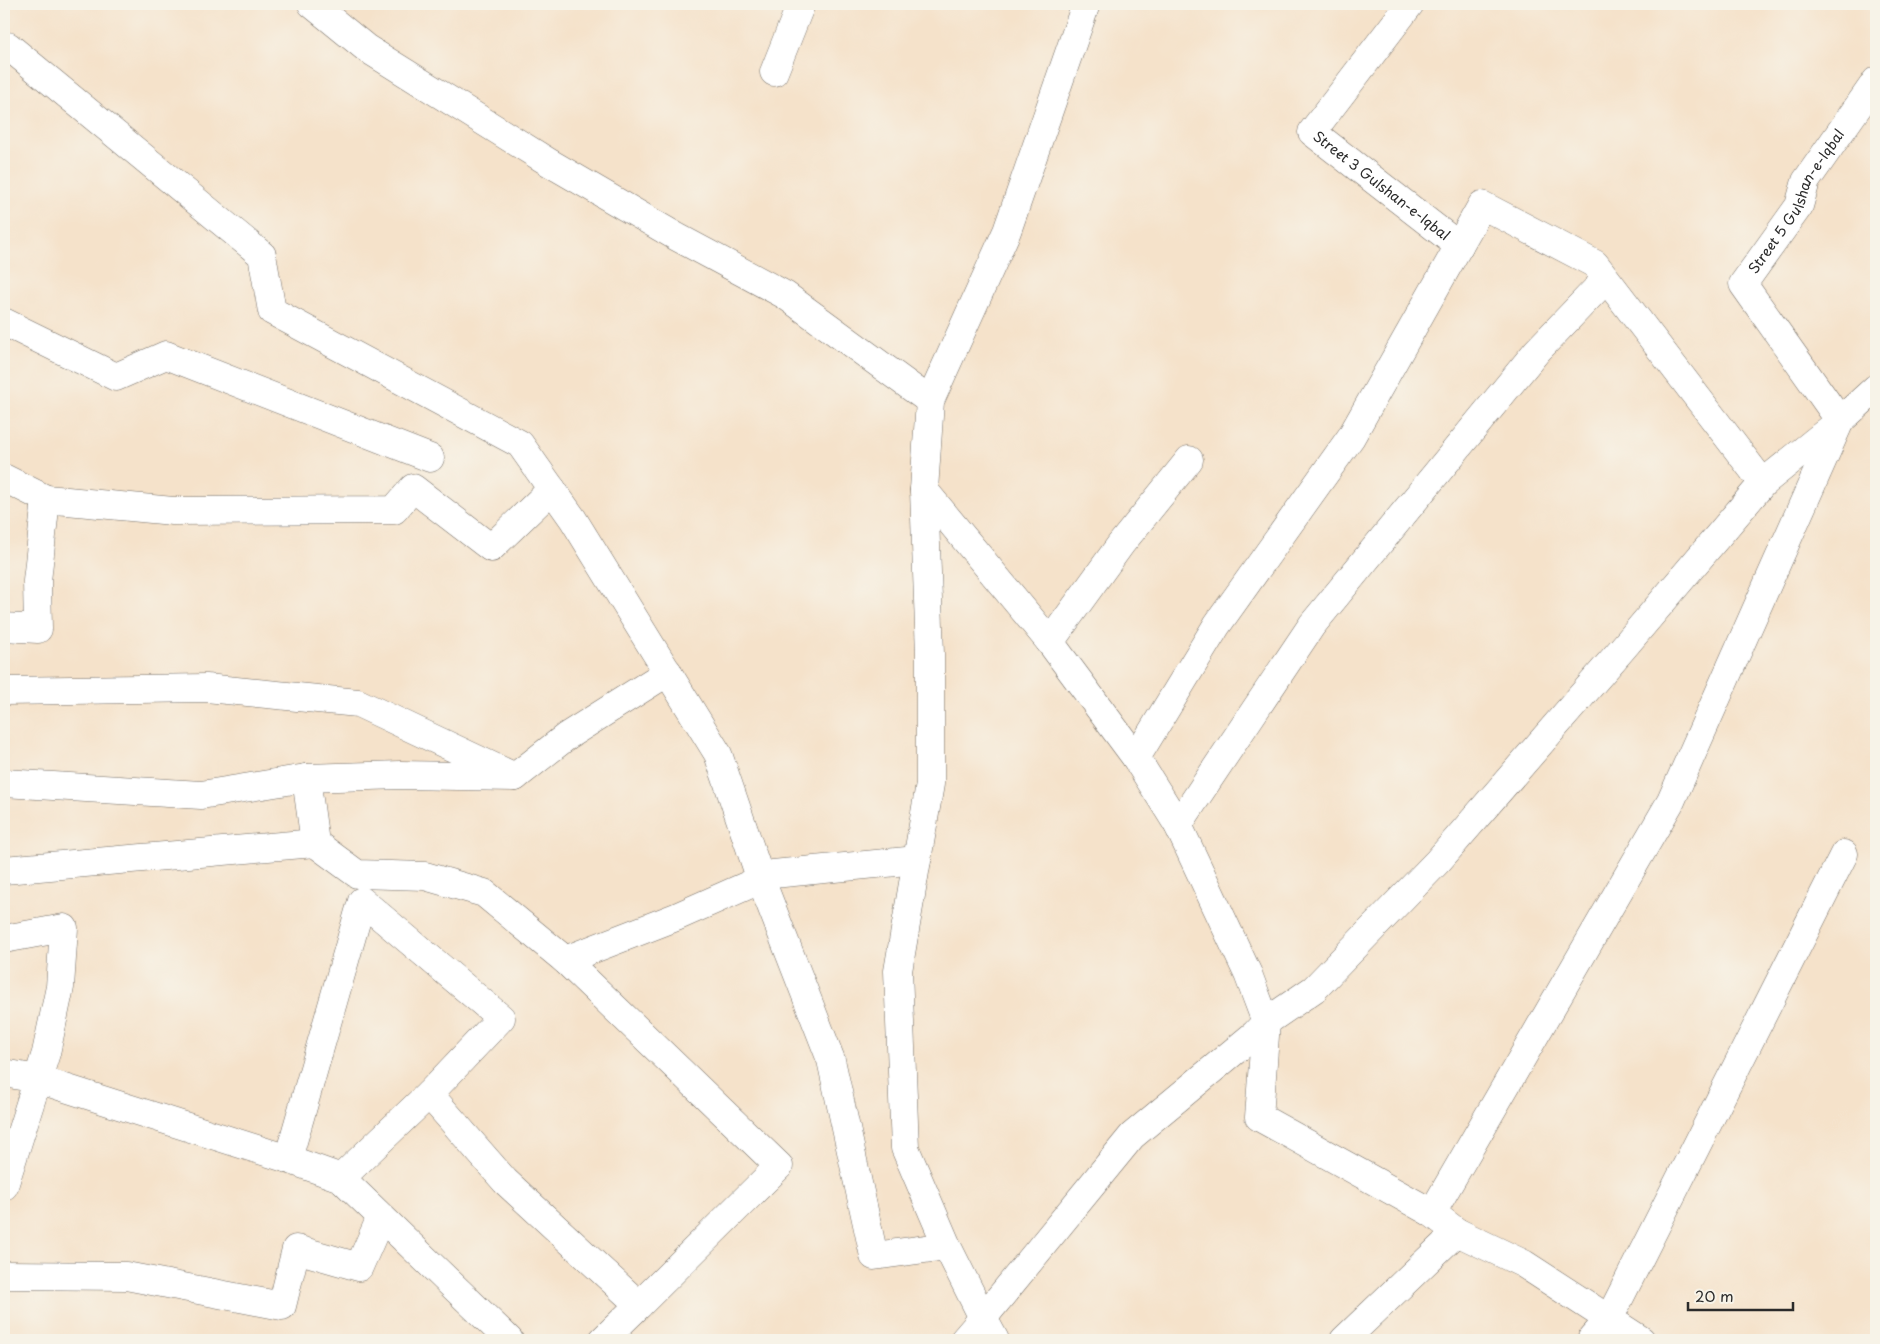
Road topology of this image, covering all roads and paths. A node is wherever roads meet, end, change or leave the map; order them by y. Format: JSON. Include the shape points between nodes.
{"nodes":[{"id":1,"x":312,"y":4,"type":"edge"},
{"id":2,"x":801,"y":4,"type":"edge"},
{"id":3,"x":1086,"y":4,"type":"edge"},
{"id":4,"x":1410,"y":4,"type":"edge"},
{"id":5,"x":4,"y":50,"type":"edge"},
{"id":6,"x":774,"y":72,"type":"dead end"},
{"id":7,"x":1875,"y":87,"type":"edge"},
{"id":8,"x":1459,"y":246,"type":"junction"},
{"id":9,"x":1606,"y":278,"type":"junction"},
{"id":10,"x":4,"y":322,"type":"edge"},
{"id":11,"x":1876,"y":388,"type":"edge"},
{"id":12,"x":930,"y":401,"type":"junction"},
{"id":13,"x":1840,"y":421,"type":"junction"},
{"id":14,"x":430,"y":458,"type":"dead end"},
{"id":15,"x":1189,"y":460,"type":"dead end"},
{"id":16,"x":4,"y":478,"type":"edge"},
{"id":17,"x":1763,"y":484,"type":"junction"},
{"id":18,"x":552,"y":490,"type":"junction"},
{"id":19,"x":924,"y":490,"type":"junction"},
{"id":20,"x":46,"y":499,"type":"junction"},
{"id":21,"x":4,"y":627,"type":"edge"},
{"id":22,"x":1050,"y":642,"type":"junction"},
{"id":23,"x":668,"y":672,"type":"junction"},
{"id":24,"x":4,"y":691,"type":"edge"},
{"id":25,"x":1136,"y":758,"type":"junction"},
{"id":26,"x":515,"y":777,"type":"junction"},
{"id":27,"x":306,"y":778,"type":"junction"},
{"id":28,"x":4,"y":783,"type":"edge"},
{"id":29,"x":1178,"y":825,"type":"junction"},
{"id":30,"x":315,"y":843,"type":"junction"},
{"id":31,"x":1844,"y":854,"type":"dead end"},
{"id":32,"x":917,"y":860,"type":"junction"},
{"id":33,"x":4,"y":870,"type":"edge"},
{"id":34,"x":761,"y":880,"type":"junction"},
{"id":35,"x":4,"y":939,"type":"edge"},
{"id":36,"x":565,"y":960,"type":"junction"},
{"id":37,"x":1266,"y":1022,"type":"junction"},
{"id":38,"x":4,"y":1073,"type":"edge"},
{"id":39,"x":37,"y":1079,"type":"junction"},
{"id":40,"x":429,"y":1094,"type":"junction"},
{"id":41,"x":288,"y":1158,"type":"junction"},
{"id":42,"x":341,"y":1178,"type":"junction"},
{"id":43,"x":4,"y":1186,"type":"edge"},
{"id":44,"x":1432,"y":1213,"type":"junction"},
{"id":45,"x":381,"y":1217,"type":"junction"},
{"id":46,"x":1457,"y":1232,"type":"junction"},
{"id":47,"x":947,"y":1246,"type":"junction"},
{"id":48,"x":4,"y":1275,"type":"edge"},
{"id":49,"x":639,"y":1305,"type":"junction"},
{"id":50,"x":1609,"y":1320,"type":"junction"},
{"id":51,"x":989,"y":1329,"type":"edge"},
{"id":52,"x":509,"y":1340,"type":"edge"},
{"id":53,"x":603,"y":1340,"type":"edge"},
{"id":54,"x":964,"y":1340,"type":"edge"},
{"id":55,"x":1344,"y":1340,"type":"edge"},
{"id":56,"x":1591,"y":1340,"type":"edge"},
{"id":57,"x":1641,"y":1340,"type":"edge"}],
"edges":[{"from":1,"to":12,"type":"street","via":[[366,48],[534,153],[677,237],[785,295]]},
{"from":2,"to":6,"type":"street"},
{"from":3,"to":12,"type":"street","via":[[1006,231]]},
{"from":4,"to":8,"type":"street","name":"Street 3 Gulshan-e-Iqbal","via":[[1312,132]]},
{"from":5,"to":18,"type":"street","via":[[8,46],[262,255],[272,311],[520,444]]},
{"from":7,"to":13,"type":"street","name":"Street 5 Gulshan-e-Iqbal","via":[[1806,181],[1799,206],[1743,284]]},
{"from":8,"to":9,"type":"street","via":[[1482,206],[1595,264]]},
{"from":8,"to":25,"type":"street","via":[[1351,437],[1217,625]]},
{"from":9,"to":17,"type":"street"},
{"from":9,"to":29,"type":"street","via":[[1537,351],[1312,625]]},
{"from":10,"to":14,"type":"street","via":[[116,377],[166,355]]},
{"from":11,"to":13,"type":"street"},
{"from":12,"to":19,"type":"street"},
{"from":13,"to":17,"type":"street"},
{"from":13,"to":44,"type":"street","via":[[1670,801]]},
{"from":15,"to":22,"type":"street","via":[[1121,544]]},
{"from":16,"to":20,"type":"street"},
{"from":17,"to":37,"type":"street","via":[[1438,861],[1314,990]]},
{"from":18,"to":20,"type":"street","via":[[491,548],[413,488],[394,510],[173,511]]},
{"from":18,"to":23,"type":"street"},
{"from":19,"to":22,"type":"street"},
{"from":19,"to":32,"type":"street","via":[[930,654],[930,784]]},
{"from":20,"to":21,"type":"street","via":[[37,581],[38,629]]},
{"from":22,"to":25,"type":"street"},
{"from":23,"to":26,"type":"street","via":[[566,736]]},
{"from":23,"to":34,"type":"street","via":[[718,754]]},
{"from":24,"to":26,"type":"street","via":[[206,688],[358,702]]},
{"from":25,"to":29,"type":"street"},
{"from":26,"to":27,"type":"street","via":[[401,775]]},
{"from":27,"to":28,"type":"street","via":[[201,795]]},
{"from":27,"to":30,"type":"street"},
{"from":29,"to":37,"type":"street","via":[[1248,974]]},
{"from":30,"to":33,"type":"street"},
{"from":30,"to":36,"type":"street","via":[[357,874],[425,876],[484,893]]},
{"from":31,"to":50,"type":"street"},
{"from":32,"to":34,"type":"street","via":[[773,874]]},
{"from":32,"to":47,"type":"street","via":[[898,971],[905,1148]]},
{"from":34,"to":36,"type":"street"},
{"from":34,"to":47,"type":"street","via":[[831,1060],[874,1256]]},
{"from":35,"to":39,"type":"street","via":[[64,928],[60,987]]},
{"from":36,"to":49,"type":"street","via":[[779,1166]]},
{"from":37,"to":44,"type":"street","via":[[1259,1118]]},
{"from":37,"to":51,"type":"street","via":[[1132,1136]]},
{"from":38,"to":39,"type":"street"},
{"from":39,"to":41,"type":"street"},
{"from":39,"to":43,"type":"street"},
{"from":40,"to":41,"type":"street","via":[[501,1018],[362,901]]},
{"from":40,"to":42,"type":"street"},
{"from":40,"to":49,"type":"street","via":[[506,1181]]},
{"from":41,"to":42,"type":"street"},
{"from":42,"to":45,"type":"street"},
{"from":44,"to":46,"type":"street"},
{"from":45,"to":48,"type":"street","via":[[359,1267],[296,1250],[282,1306],[126,1276]]},
{"from":45,"to":52,"type":"street"},
{"from":46,"to":50,"type":"street","via":[[1524,1264]]},
{"from":46,"to":55,"type":"street"},
{"from":47,"to":51,"type":"street"},
{"from":49,"to":53,"type":"street"},
{"from":50,"to":56,"type":"street"},
{"from":50,"to":57,"type":"street"},
{"from":51,"to":54,"type":"street"}]}
